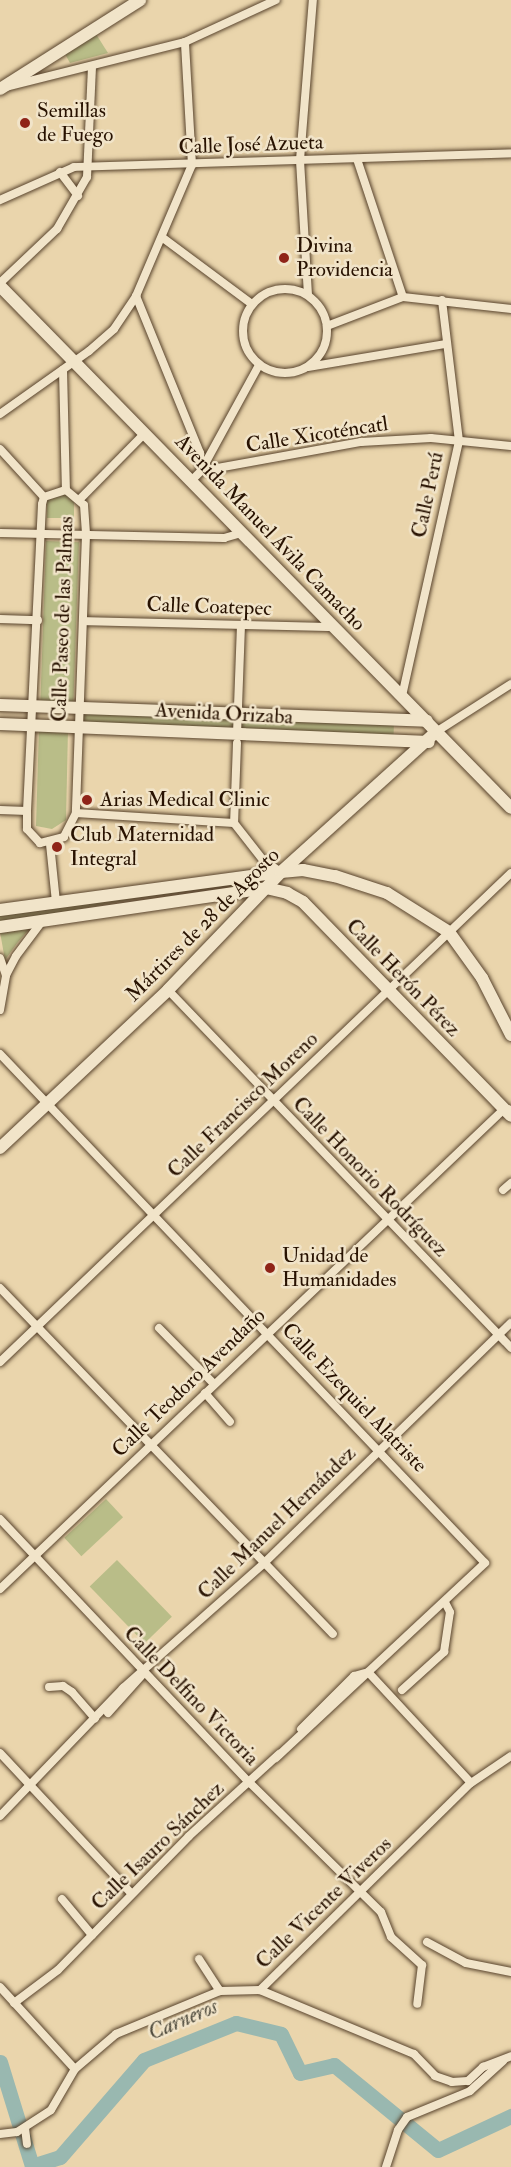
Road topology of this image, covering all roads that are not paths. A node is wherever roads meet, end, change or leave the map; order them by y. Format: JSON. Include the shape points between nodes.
{"nodes":[{"id":1,"x":140,"y":0,"type":"edge"},
{"id":2,"x":276,"y":0,"type":"edge"},
{"id":3,"x":313,"y":0,"type":"edge"},
{"id":4,"x":185,"y":42,"type":"junction"},
{"id":5,"x":92,"y":66,"type":"junction"},
{"id":6,"x":0,"y":89,"type":"edge"},
{"id":7,"x":511,"y":153,"type":"edge"},
{"id":8,"x":357,"y":159,"type":"junction"},
{"id":9,"x":300,"y":160,"type":"junction"},
{"id":10,"x":192,"y":165,"type":"junction"},
{"id":11,"x":90,"y":168,"type":"junction"},
{"id":12,"x":60,"y":172,"type":"junction"},
{"id":13,"x":78,"y":196,"type":"junction"},
{"id":14,"x":0,"y":200,"type":"edge"},
{"id":15,"x":164,"y":238,"type":"junction"},
{"id":16,"x":0,"y":285,"type":"edge"},
{"id":17,"x":136,"y":296,"type":"junction"},
{"id":18,"x":308,"y":296,"type":"junction"},
{"id":19,"x":403,"y":297,"type":"junction"},
{"id":20,"x":442,"y":300,"type":"junction"},
{"id":21,"x":252,"y":304,"type":"junction"},
{"id":22,"x":511,"y":309,"type":"edge"},
{"id":23,"x":327,"y":326,"type":"junction"},
{"id":24,"x":446,"y":344,"type":"junction"},
{"id":25,"x":75,"y":362,"type":"junction"},
{"id":26,"x":259,"y":365,"type":"junction"},
{"id":27,"x":308,"y":367,"type":"junction"},
{"id":28,"x":63,"y":370,"type":"junction"},
{"id":29,"x":0,"y":414,"type":"edge"},
{"id":30,"x":144,"y":433,"type":"junction"},
{"id":31,"x":459,"y":441,"type":"junction"},
{"id":32,"x":511,"y":446,"type":"edge"},
{"id":33,"x":0,"y":449,"type":"edge"},
{"id":34,"x":201,"y":471,"type":"junction"},
{"id":35,"x":191,"y":481,"type":"junction"},
{"id":36,"x":66,"y":490,"type":"junction"},
{"id":37,"x":44,"y":497,"type":"junction"},
{"id":38,"x":80,"y":499,"type":"junction"},
{"id":39,"x":0,"y":533,"type":"edge"},
{"id":40,"x":242,"y":533,"type":"junction"},
{"id":41,"x":41,"y":534,"type":"junction"},
{"id":42,"x":86,"y":535,"type":"junction"},
{"id":43,"x":0,"y":619,"type":"edge"},
{"id":44,"x":38,"y":620,"type":"junction"},
{"id":45,"x":83,"y":621,"type":"junction"},
{"id":46,"x":241,"y":626,"type":"junction"},
{"id":47,"x":334,"y":627,"type":"junction"},
{"id":48,"x":511,"y":684,"type":"edge"},
{"id":49,"x":402,"y":696,"type":"junction"},
{"id":50,"x":0,"y":705,"type":"edge"},
{"id":51,"x":34,"y":706,"type":"junction"},
{"id":52,"x":79,"y":708,"type":"junction"},
{"id":53,"x":238,"y":713,"type":"junction"},
{"id":54,"x":398,"y":721,"type":"junction"},
{"id":55,"x":427,"y":722,"type":"junction"},
{"id":56,"x":0,"y":724,"type":"edge"},
{"id":57,"x":34,"y":726,"type":"junction"},
{"id":58,"x":78,"y":727,"type":"junction"},
{"id":59,"x":436,"y":732,"type":"junction"},
{"id":60,"x":237,"y":739,"type":"junction"},
{"id":61,"x":395,"y":741,"type":"junction"},
{"id":62,"x":445,"y":742,"type":"junction"},
{"id":63,"x":424,"y":743,"type":"junction"},
{"id":64,"x":511,"y":808,"type":"edge"},
{"id":65,"x":0,"y":810,"type":"edge"},
{"id":66,"x":27,"y":811,"type":"junction"},
{"id":67,"x":76,"y":813,"type":"junction"},
{"id":68,"x":234,"y":822,"type":"junction"},
{"id":69,"x":50,"y":844,"type":"junction"},
{"id":70,"x":282,"y":872,"type":"junction"},
{"id":71,"x":511,"y":873,"type":"edge"},
{"id":72,"x":266,"y":888,"type":"junction"},
{"id":73,"x":56,"y":902,"type":"junction"},
{"id":74,"x":0,"y":910,"type":"edge"},
{"id":75,"x":45,"y":918,"type":"junction"},
{"id":76,"x":0,"y":927,"type":"edge"},
{"id":77,"x":449,"y":933,"type":"junction"},
{"id":78,"x":0,"y":958,"type":"edge"},
{"id":79,"x":6,"y":975,"type":"junction"},
{"id":80,"x":168,"y":990,"type":"junction"},
{"id":81,"x":388,"y":992,"type":"junction"},
{"id":82,"x":0,"y":1010,"type":"edge"},
{"id":83,"x":511,"y":1035,"type":"edge"},
{"id":84,"x":0,"y":1054,"type":"edge"},
{"id":85,"x":272,"y":1102,"type":"junction"},
{"id":86,"x":47,"y":1103,"type":"junction"},
{"id":87,"x":509,"y":1111,"type":"edge"},
{"id":88,"x":0,"y":1148,"type":"edge"},
{"id":89,"x":511,"y":1183,"type":"edge"},
{"id":90,"x":503,"y":1190,"type":"dead end"},
{"id":91,"x":155,"y":1214,"type":"junction"},
{"id":92,"x":386,"y":1221,"type":"junction"},
{"id":93,"x":0,"y":1288,"type":"edge"},
{"id":94,"x":511,"y":1323,"type":"edge"},
{"id":95,"x":37,"y":1327,"type":"junction"},
{"id":96,"x":159,"y":1328,"type":"dead end"},
{"id":97,"x":267,"y":1333,"type":"junction"},
{"id":98,"x":499,"y":1334,"type":"junction"},
{"id":99,"x":511,"y":1348,"type":"edge"},
{"id":100,"x":0,"y":1362,"type":"edge"},
{"id":101,"x":214,"y":1384,"type":"junction"},
{"id":102,"x":205,"y":1393,"type":"junction"},
{"id":103,"x":230,"y":1422,"type":"dead end"},
{"id":104,"x":151,"y":1445,"type":"junction"},
{"id":105,"x":379,"y":1449,"type":"junction"},
{"id":106,"x":0,"y":1520,"type":"edge"},
{"id":107,"x":34,"y":1555,"type":"junction"},
{"id":108,"x":485,"y":1563,"type":"joint"},
{"id":109,"x":263,"y":1564,"type":"junction"},
{"id":110,"x":0,"y":1589,"type":"edge"},
{"id":111,"x":445,"y":1602,"type":"junction"},
{"id":112,"x":333,"y":1634,"type":"dead end"},
{"id":113,"x":368,"y":1672,"type":"junction"},
{"id":114,"x":144,"y":1673,"type":"junction"},
{"id":115,"x":49,"y":1687,"type":"dead end"},
{"id":116,"x":402,"y":1690,"type":"dead end"},
{"id":117,"x":95,"y":1718,"type":"junction"},
{"id":118,"x":0,"y":1753,"type":"edge"},
{"id":119,"x":511,"y":1756,"type":"edge"},
{"id":120,"x":250,"y":1783,"type":"junction"},
{"id":121,"x":471,"y":1783,"type":"junction"},
{"id":122,"x":32,"y":1786,"type":"junction"},
{"id":123,"x":0,"y":1816,"type":"edge"},
{"id":124,"x":362,"y":1892,"type":"junction"},
{"id":125,"x":132,"y":1894,"type":"junction"},
{"id":126,"x":62,"y":1899,"type":"dead end"},
{"id":127,"x":92,"y":1935,"type":"junction"},
{"id":128,"x":427,"y":1942,"type":"dead end"},
{"id":129,"x":199,"y":1959,"type":"dead end"},
{"id":130,"x":511,"y":1972,"type":"edge"},
{"id":131,"x":0,"y":1988,"type":"edge"},
{"id":132,"x":220,"y":1990,"type":"junction"},
{"id":133,"x":260,"y":1990,"type":"junction"},
{"id":134,"x":14,"y":2003,"type":"junction"},
{"id":135,"x":417,"y":2004,"type":"dead end"},
{"id":136,"x":509,"y":2056,"type":"edge"},
{"id":137,"x":75,"y":2069,"type":"junction"},
{"id":138,"x":21,"y":2130,"type":"junction"},
{"id":139,"x":0,"y":2134,"type":"edge"},
{"id":140,"x":27,"y":2144,"type":"dead end"},
{"id":141,"x":386,"y":2167,"type":"edge"}],
"edges":[{"from":1,"to":6,"type":"main road"},
{"from":2,"to":4,"type":"street"},
{"from":3,"to":9,"type":"street"},
{"from":4,"to":5,"type":"street"},
{"from":4,"to":10,"type":"street"},
{"from":5,"to":6,"type":"street"},
{"from":5,"to":11,"type":"street"},
{"from":7,"to":8,"type":"street","name":"Calle José Azueta"},
{"from":8,"to":9,"type":"street","name":"Calle José Azueta"},
{"from":8,"to":19,"type":"street"},
{"from":9,"to":10,"type":"street","name":"Calle José Azueta"},
{"from":9,"to":18,"type":"street"},
{"from":10,"to":11,"type":"street","name":"Calle José Azueta"},
{"from":10,"to":15,"type":"street"},
{"from":11,"to":12,"type":"street","name":"Calle José Azueta"},
{"from":11,"to":13,"type":"street"},
{"from":12,"to":13,"type":"street"},
{"from":12,"to":14,"type":"street","name":"Calle José Azueta"},
{"from":13,"to":16,"type":"street","via":[[57,229]]},
{"from":15,"to":17,"type":"street"},
{"from":15,"to":21,"type":"street"},
{"from":16,"to":25,"type":"main road","name":"Avenida Manuel Ávila Camacho"},
{"from":17,"to":25,"type":"street","via":[[114,329]]},
{"from":17,"to":34,"type":"street","via":[[200,453]]},
{"from":18,"to":21,"type":"street","via":[[283,288],[266,293]]},
{"from":18,"to":23,"type":"street","via":[[318,305]]},
{"from":19,"to":20,"type":"street"},
{"from":19,"to":23,"type":"street"},
{"from":20,"to":22,"type":"street"},
{"from":20,"to":24,"type":"street","name":"Calle Perú"},
{"from":21,"to":26,"type":"street","via":[[245,314],[243,338]]},
{"from":23,"to":27,"type":"street","via":[[322,351]]},
{"from":24,"to":27,"type":"street"},
{"from":24,"to":31,"type":"street","name":"Calle Perú"},
{"from":25,"to":28,"type":"street"},
{"from":25,"to":30,"type":"main road","name":"Avenida Manuel Ávila Camacho"},
{"from":26,"to":27,"type":"street","via":[[280,374]]},
{"from":26,"to":34,"type":"street"},
{"from":28,"to":29,"type":"street"},
{"from":28,"to":36,"type":"street"},
{"from":30,"to":35,"type":"main road","name":"Avenida Manuel Ávila Camacho"},
{"from":30,"to":38,"type":"street"},
{"from":31,"to":32,"type":"street","name":"Calle Xicoténcatl"},
{"from":31,"to":34,"type":"street","name":"Calle Xicoténcatl","via":[[361,442]]},
{"from":31,"to":49,"type":"street","name":"Calle Perú"},
{"from":33,"to":37,"type":"street"},
{"from":34,"to":35,"type":"street"},
{"from":35,"to":40,"type":"main road","name":"Avenida Manuel Ávila Camacho"},
{"from":36,"to":37,"type":"street","name":"Calle Paseo de las Palmas"},
{"from":36,"to":38,"type":"street","name":"Calle Paseo de las Palmas"},
{"from":37,"to":41,"type":"street","name":"Calle Paseo de las Palmas"},
{"from":38,"to":42,"type":"street","name":"Calle Paseo de las Palmas"},
{"from":39,"to":41,"type":"street"},
{"from":40,"to":42,"type":"street","via":[[224,538]]},
{"from":40,"to":47,"type":"main road","name":"Avenida Manuel Ávila Camacho"},
{"from":41,"to":42,"type":"street"},
{"from":41,"to":44,"type":"street","name":"Calle Paseo de las Palmas"},
{"from":42,"to":45,"type":"street","name":"Calle Paseo de las Palmas"},
{"from":43,"to":44,"type":"street"},
{"from":44,"to":51,"type":"street","name":"Calle Paseo de las Palmas"},
{"from":45,"to":46,"type":"street","name":"Calle Coatepec"},
{"from":45,"to":52,"type":"street","name":"Calle Paseo de las Palmas"},
{"from":46,"to":47,"type":"street","name":"Calle Coatepec"},
{"from":46,"to":53,"type":"street"},
{"from":47,"to":49,"type":"main road","name":"Avenida Manuel Ávila Camacho"},
{"from":48,"to":59,"type":"street"},
{"from":49,"to":55,"type":"main road","name":"Avenida Manuel Ávila Camacho"},
{"from":50,"to":51,"type":"main road","name":"Avenida Orizaba"},
{"from":51,"to":52,"type":"main road","name":"Avenida Orizaba"},
{"from":51,"to":57,"type":"street","name":"Calle Paseo de las Palmas"},
{"from":52,"to":53,"type":"main road","name":"Avenida Orizaba"},
{"from":52,"to":58,"type":"street","name":"Calle Paseo de las Palmas"},
{"from":53,"to":54,"type":"main road","name":"Avenida Orizaba"},
{"from":53,"to":60,"type":"street"},
{"from":54,"to":55,"type":"main road","name":"Avenida Orizaba"},
{"from":54,"to":61,"type":"main road","via":[[401,732]]},
{"from":55,"to":59,"type":"main road","name":"Avenida Manuel Ávila Camacho"},
{"from":56,"to":57,"type":"main road","name":"Avenida Orizaba"},
{"from":57,"to":58,"type":"main road","name":"Avenida Orizaba"},
{"from":57,"to":66,"type":"street","name":"Calle Paseo de las Palmas"},
{"from":58,"to":60,"type":"main road","name":"Avenida Orizaba"},
{"from":58,"to":67,"type":"street","name":"Calle Paseo de las Palmas"},
{"from":59,"to":62,"type":"main road","name":"Avenida Manuel Ávila Camacho"},
{"from":59,"to":63,"type":"main road","name":"Mártires de 28 de Agosto"},
{"from":60,"to":61,"type":"main road","name":"Avenida Orizaba"},
{"from":60,"to":68,"type":"street"},
{"from":61,"to":63,"type":"main road","name":"Avenida Orizaba"},
{"from":62,"to":63,"type":"main road","name":"Avenida Orizaba"},
{"from":62,"to":64,"type":"main road","name":"Avenida Manuel Ávila Camacho"},
{"from":63,"to":70,"type":"main road","name":"Mártires de 28 de Agosto"},
{"from":65,"to":66,"type":"street"},
{"from":66,"to":69,"type":"street","name":"Calle Paseo de las Palmas","via":[[27,829],[32,838]]},
{"from":67,"to":68,"type":"street"},
{"from":67,"to":69,"type":"street","name":"Calle Paseo de las Palmas","via":[[63,837]]},
{"from":68,"to":70,"type":"street","via":[[263,860]]},
{"from":69,"to":73,"type":"street"},
{"from":70,"to":72,"type":"main road","name":"Mártires de 28 de Agosto"},
{"from":70,"to":73,"type":"main road"},
{"from":70,"to":77,"type":"main road","via":[[303,870],[363,883],[413,907]]},
{"from":71,"to":77,"type":"street","name":"Calle Francisco Moreno"},
{"from":72,"to":75,"type":"main road"},
{"from":72,"to":80,"type":"main road","name":"Mártires de 28 de Agosto"},
{"from":72,"to":81,"type":"main road","name":"Calle Herón Pérez","via":[[303,902]]},
{"from":73,"to":74,"type":"main road"},
{"from":75,"to":76,"type":"main road"},
{"from":75,"to":79,"type":"street","via":[[29,936]]},
{"from":77,"to":81,"type":"street","name":"Calle Francisco Moreno"},
{"from":77,"to":83,"type":"main road","via":[[482,978]]},
{"from":78,"to":79,"type":"street"},
{"from":79,"to":82,"type":"street"},
{"from":80,"to":85,"type":"street","name":"Calle Honorio Rodríguez"},
{"from":80,"to":86,"type":"main road","name":"Mártires de 28 de Agosto"},
{"from":81,"to":85,"type":"street","name":"Calle Francisco Moreno"},
{"from":81,"to":87,"type":"main road","name":"Calle Herón Pérez"},
{"from":84,"to":86,"type":"street","name":"Calle Ezequiel Alatriste"},
{"from":85,"to":91,"type":"street","name":"Calle Francisco Moreno"},
{"from":85,"to":92,"type":"street","name":"Calle Honorio Rodríguez"},
{"from":86,"to":88,"type":"main road","name":"Mártires de 28 de Agosto"},
{"from":86,"to":91,"type":"street","name":"Calle Ezequiel Alatriste"},
{"from":87,"to":92,"type":"street","name":"Calle Teodoro Avendaño"},
{"from":89,"to":90,"type":"street"},
{"from":91,"to":95,"type":"street","name":"Calle Francisco Moreno"},
{"from":91,"to":97,"type":"street","name":"Calle Ezequiel Alatriste"},
{"from":92,"to":97,"type":"street","name":"Calle Teodoro Avendaño"},
{"from":92,"to":98,"type":"street","name":"Calle Honorio Rodríguez"},
{"from":93,"to":95,"type":"street"},
{"from":94,"to":98,"type":"street","name":"Calle Manuel Hernández"},
{"from":95,"to":100,"type":"street","name":"Calle Francisco Moreno"},
{"from":95,"to":104,"type":"street"},
{"from":96,"to":101,"type":"street"},
{"from":97,"to":101,"type":"street","name":"Calle Teodoro Avendaño"},
{"from":97,"to":105,"type":"street","name":"Calle Ezequiel Alatriste"},
{"from":98,"to":99,"type":"street","name":"Calle Honorio Rodríguez"},
{"from":98,"to":105,"type":"street","name":"Calle Manuel Hernández"},
{"from":101,"to":102,"type":"street","name":"Calle Teodoro Avendaño"},
{"from":102,"to":103,"type":"street"},
{"from":102,"to":104,"type":"street","name":"Calle Teodoro Avendaño"},
{"from":104,"to":107,"type":"street","name":"Calle Teodoro Avendaño"},
{"from":104,"to":109,"type":"street"},
{"from":105,"to":108,"type":"street","name":"Calle Ezequiel Alatriste"},
{"from":105,"to":109,"type":"street","name":"Calle Manuel Hernández"},
{"from":106,"to":107,"type":"street","name":"Calle Delfino Victoria"},
{"from":107,"to":110,"type":"street","name":"Calle Teodoro Avendaño"},
{"from":107,"to":114,"type":"street","name":"Calle Delfino Victoria"},
{"from":108,"to":111,"type":"street","name":"Calle Isauro Sánchez"},
{"from":109,"to":112,"type":"street"},
{"from":109,"to":114,"type":"street","name":"Calle Manuel Hernández"},
{"from":111,"to":113,"type":"street","name":"Calle Isauro Sánchez"},
{"from":111,"to":116,"type":"street","via":[[450,1612],[444,1652]]},
{"from":113,"to":120,"type":"street","name":"Calle Isauro Sánchez","via":[[354,1676]]},
{"from":113,"to":121,"type":"street"},
{"from":114,"to":117,"type":"street","name":"Calle Manuel Hernández","via":[[123,1688]]},
{"from":114,"to":120,"type":"street","name":"Calle Delfino Victoria"},
{"from":114,"to":122,"type":"street","name":"Calle Manuel Hernández","via":[[73,1750]]},
{"from":115,"to":117,"type":"street","via":[[63,1686],[72,1692]]},
{"from":117,"to":122,"type":"street","name":"Calle Manuel Hernández"},
{"from":118,"to":122,"type":"street"},
{"from":119,"to":121,"type":"street","name":"Calle Vicente Viveros"},
{"from":120,"to":124,"type":"street","name":"Calle Delfino Victoria"},
{"from":120,"to":125,"type":"street","name":"Calle Isauro Sánchez","via":[[189,1836]]},
{"from":121,"to":124,"type":"street","name":"Calle Vicente Viveros"},
{"from":122,"to":123,"type":"street","name":"Calle Manuel Hernández"},
{"from":122,"to":125,"type":"street"},
{"from":124,"to":133,"type":"street","name":"Calle Vicente Viveros"},
{"from":124,"to":135,"type":"street","name":"Calle Delfino Victoria","via":[[381,1912],[391,1937],[422,1965]]},
{"from":125,"to":127,"type":"street","name":"Calle Isauro Sánchez"},
{"from":126,"to":127,"type":"street","name":"Calle Isauro Sánchez"},
{"from":127,"to":134,"type":"street","name":"Calle Isauro Sánchez","via":[[58,1970]]},
{"from":128,"to":130,"type":"street","via":[[466,1964]]},
{"from":129,"to":132,"type":"street"},
{"from":131,"to":134,"type":"street"},
{"from":132,"to":133,"type":"street","name":"Calle Vicente Viveros"},
{"from":132,"to":137,"type":"street","name":"Calle Vicente Viveros","via":[[116,2034]]},
{"from":133,"to":136,"type":"street","via":[[414,2054],[435,2076],[452,2082],[468,2081],[483,2067]]},
{"from":134,"to":137,"type":"street"},
{"from":136,"to":141,"type":"street","via":[[470,2091],[408,2117],[398,2130]]},
{"from":137,"to":138,"type":"street","name":"Calle Vicente Viveros","via":[[51,2110]]},
{"from":138,"to":139,"type":"street","name":"Calle Vicente Viveros"},
{"from":138,"to":140,"type":"street"}]}
